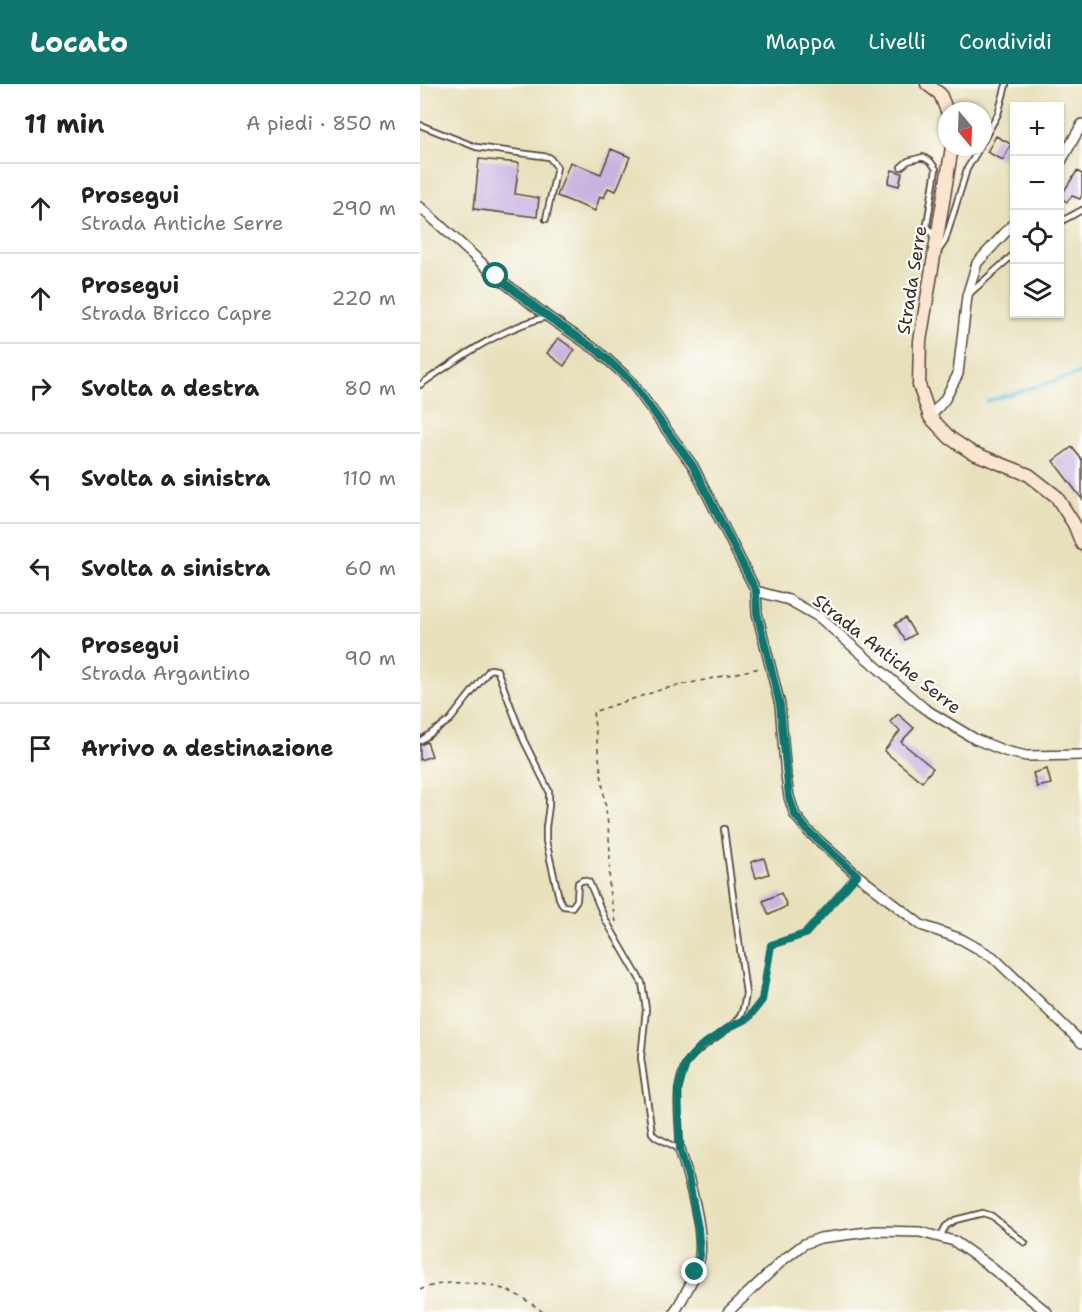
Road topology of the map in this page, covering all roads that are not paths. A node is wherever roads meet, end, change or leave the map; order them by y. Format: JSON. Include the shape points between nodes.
{"nodes":[{"id":1,"x":927,"y":84,"type":"edge"},
{"id":2,"x":1006,"y":85,"type":"edge"},
{"id":3,"x":943,"y":102,"type":"edge"},
{"id":4,"x":1082,"y":124,"type":"edge"},
{"id":5,"x":420,"y":125,"type":"edge"},
{"id":6,"x":992,"y":125,"type":"edge"},
{"id":7,"x":950,"y":156,"type":"edge"},
{"id":8,"x":975,"y":156,"type":"edge"},
{"id":9,"x":1063,"y":156,"type":"edge"},
{"id":10,"x":901,"y":167,"type":"dead end"},
{"id":11,"x":420,"y":207,"type":"edge"},
{"id":12,"x":1082,"y":210,"type":"edge"},
{"id":13,"x":546,"y":219,"type":"dead end"},
{"id":14,"x":1064,"y":219,"type":"edge"},
{"id":15,"x":1010,"y":227,"type":"edge"},
{"id":16,"x":936,"y":243,"type":"junction"},
{"id":17,"x":934,"y":256,"type":"junction"},
{"id":18,"x":1010,"y":258,"type":"edge"},
{"id":19,"x":967,"y":296,"type":"junction"},
{"id":20,"x":548,"y":317,"type":"junction"},
{"id":21,"x":420,"y":385,"type":"edge"},
{"id":22,"x":930,"y":417,"type":"junction"},
{"id":23,"x":1082,"y":544,"type":"edge"},
{"id":24,"x":756,"y":591,"type":"junction"},
{"id":25,"x":420,"y":741,"type":"edge"},
{"id":26,"x":1082,"y":754,"type":"edge"},
{"id":27,"x":724,"y":830,"type":"dead end"},
{"id":28,"x":1082,"y":1043,"type":"edge"},
{"id":29,"x":680,"y":1149,"type":"junction"},
{"id":30,"x":940,"y":1237,"type":"junction"},
{"id":31,"x":1025,"y":1243,"type":"dead end"},
{"id":32,"x":675,"y":1312,"type":"edge"},
{"id":33,"x":728,"y":1312,"type":"edge"},
{"id":34,"x":1047,"y":1312,"type":"edge"}],
"edges":[{"from":1,"to":3,"type":"main road"},
{"from":2,"to":6,"type":"lane"},
{"from":4,"to":9,"type":"street"},
{"from":5,"to":13,"type":"lane","via":[[476,147],[549,157],[557,167]]},
{"from":7,"to":16,"type":"main road","name":"Strada Serre"},
{"from":8,"to":17,"type":"lane","via":[[945,241]]},
{"from":10,"to":16,"type":"lane","via":[[923,158],[936,169],[927,225]]},
{"from":11,"to":20,"type":"street"},
{"from":12,"to":14,"type":"lane"},
{"from":15,"to":19,"type":"street","via":[[977,263]]},
{"from":16,"to":17,"type":"main road","name":"Strada Serre"},
{"from":17,"to":22,"type":"main road","name":"Strada Serre","via":[[919,385]]},
{"from":18,"to":19,"type":"lane"},
{"from":19,"to":22,"type":"street","via":[[958,374]]},
{"from":20,"to":21,"type":"lane","via":[[500,334]]},
{"from":20,"to":24,"type":"street","via":[[617,367],[648,402],[693,466]]},
{"from":22,"to":23,"type":"main road","name":"Strada Serre","via":[[971,452],[1029,475],[1056,496]]},
{"from":24,"to":26,"type":"street","name":"Strada Antiche Serre","via":[[789,600],[819,617],[925,709],[975,739],[1026,756]]},
{"from":24,"to":28,"type":"street","via":[[757,613],[780,705],[786,776],[795,815],[857,875],[921,925],[961,939],[993,957]]},
{"from":25,"to":29,"type":"lane","via":[[450,720],[490,669],[497,670],[524,741],[549,790],[546,841],[561,904],[566,908],[575,905],[578,883],[587,881],[642,983],[646,1009],[641,1058],[652,1132]]},
{"from":27,"to":29,"type":"lane","via":[[746,994],[742,1014],[686,1063],[678,1090]]},
{"from":29,"to":32,"type":"street","via":[[698,1228],[700,1255]]},
{"from":30,"to":31,"type":"lane","via":[[955,1220],[983,1213]]},
{"from":30,"to":33,"type":"street","via":[[876,1230],[820,1238],[804,1244],[783,1260]]},
{"from":30,"to":34,"type":"street","via":[[954,1241]]}]}
